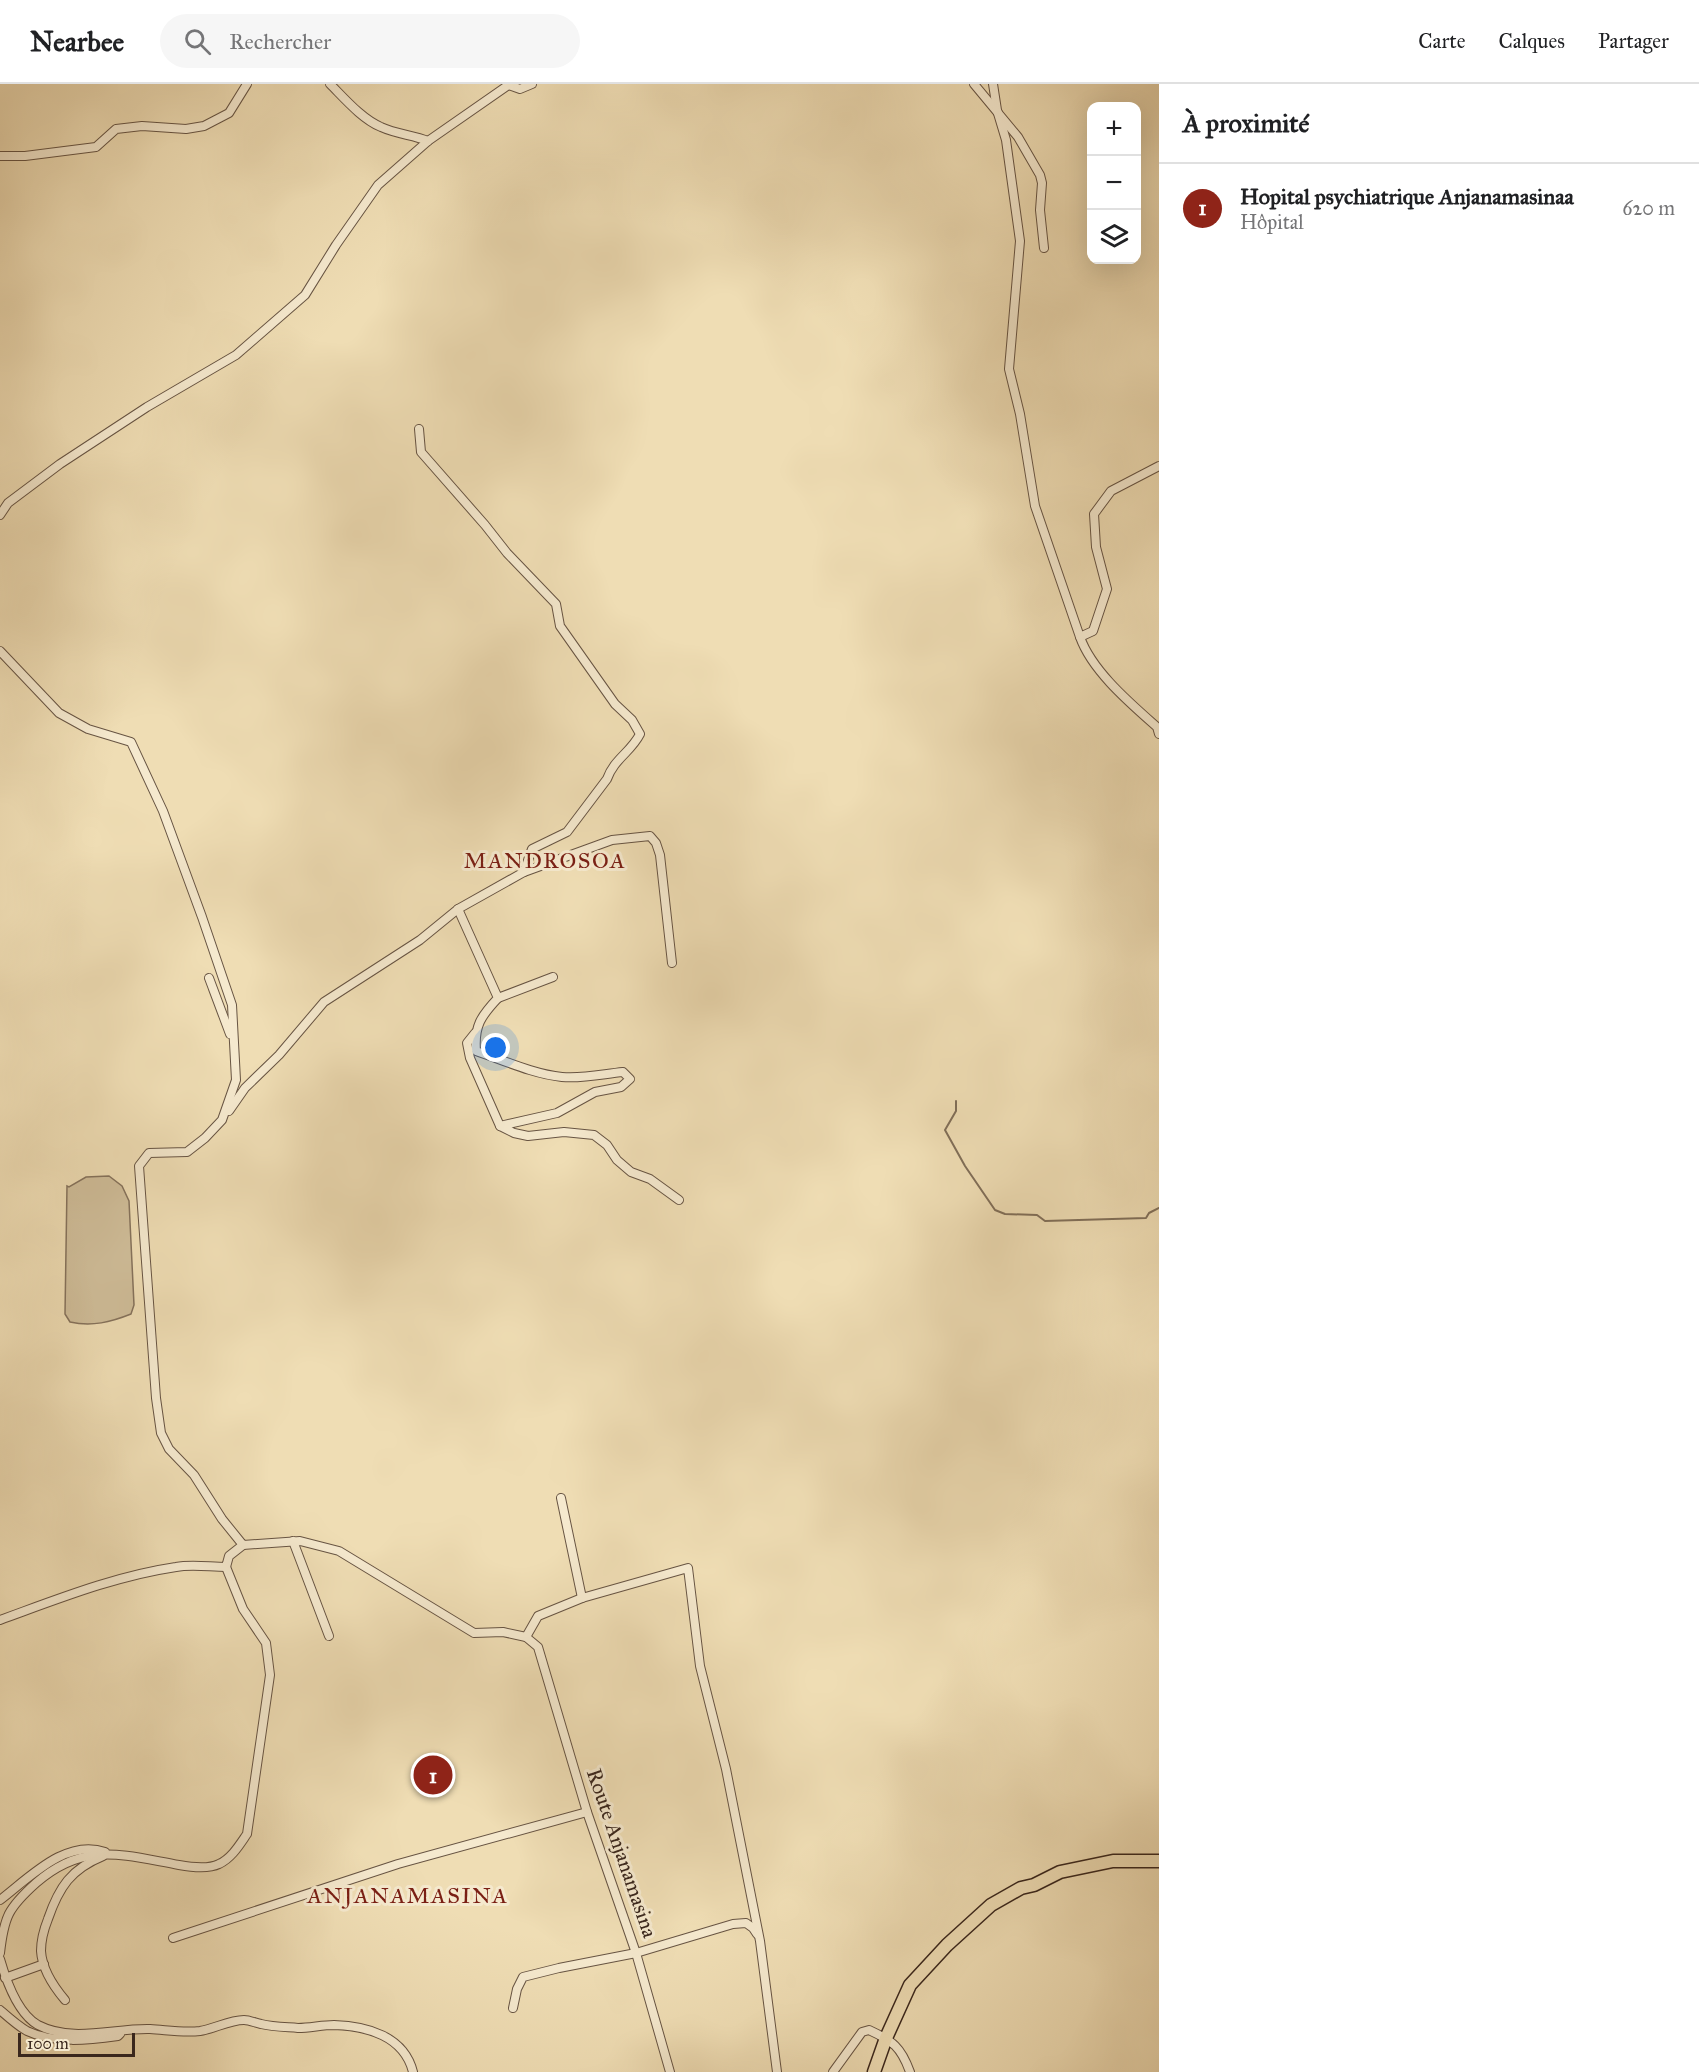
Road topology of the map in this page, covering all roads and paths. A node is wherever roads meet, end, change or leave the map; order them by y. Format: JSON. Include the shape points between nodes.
{"nodes":[{"id":1,"x":247,"y":84,"type":"edge"},
{"id":2,"x":330,"y":84,"type":"edge"},
{"id":3,"x":532,"y":84,"type":"edge"},
{"id":4,"x":974,"y":84,"type":"edge"},
{"id":5,"x":993,"y":84,"type":"edge"},
{"id":6,"x":509,"y":85,"type":"edge"},
{"id":7,"x":998,"y":110,"type":"junction"},
{"id":8,"x":428,"y":141,"type":"junction"},
{"id":9,"x":0,"y":156,"type":"edge"},
{"id":10,"x":1044,"y":248,"type":"dead end"},
{"id":11,"x":419,"y":429,"type":"dead end"},
{"id":12,"x":1159,"y":466,"type":"edge"},
{"id":13,"x":0,"y":515,"type":"edge"},
{"id":14,"x":1080,"y":636,"type":"junction"},
{"id":15,"x":0,"y":651,"type":"edge"},
{"id":16,"x":1159,"y":734,"type":"edge"},
{"id":17,"x":524,"y":873,"type":"junction"},
{"id":18,"x":458,"y":909,"type":"junction"},
{"id":19,"x":672,"y":963,"type":"dead end"},
{"id":20,"x":553,"y":977,"type":"dead end"},
{"id":21,"x":209,"y":978,"type":"dead end"},
{"id":22,"x":498,"y":998,"type":"junction"},
{"id":23,"x":475,"y":1033,"type":"junction"},
{"id":24,"x":233,"y":1041,"type":"junction"},
{"id":25,"x":222,"y":1120,"type":"junction"},
{"id":26,"x":500,"y":1126,"type":"junction"},
{"id":27,"x":679,"y":1200,"type":"dead end"},
{"id":28,"x":561,"y":1498,"type":"dead end"},
{"id":29,"x":293,"y":1541,"type":"junction"},
{"id":30,"x":243,"y":1545,"type":"junction"},
{"id":31,"x":226,"y":1567,"type":"junction"},
{"id":32,"x":582,"y":1598,"type":"junction"},
{"id":33,"x":0,"y":1620,"type":"edge"},
{"id":34,"x":329,"y":1636,"type":"dead end"},
{"id":35,"x":526,"y":1637,"type":"junction"},
{"id":36,"x":587,"y":1812,"type":"junction"},
{"id":37,"x":110,"y":1853,"type":"junction"},
{"id":38,"x":1159,"y":1860,"type":"edge"},
{"id":39,"x":0,"y":1900,"type":"edge"},
{"id":40,"x":173,"y":1938,"type":"dead end"},
{"id":41,"x":760,"y":1941,"type":"junction"},
{"id":42,"x":0,"y":1953,"type":"edge"},
{"id":43,"x":636,"y":1953,"type":"junction"},
{"id":44,"x":0,"y":1959,"type":"edge"},
{"id":45,"x":44,"y":1964,"type":"junction"},
{"id":46,"x":5,"y":1978,"type":"junction"},
{"id":47,"x":65,"y":2000,"type":"dead end"},
{"id":48,"x":513,"y":2008,"type":"dead end"},
{"id":49,"x":0,"y":2010,"type":"edge"},
{"id":50,"x":123,"y":2030,"type":"junction"},
{"id":51,"x":886,"y":2038,"type":"junction"},
{"id":52,"x":413,"y":2072,"type":"edge"},
{"id":53,"x":670,"y":2072,"type":"edge"},
{"id":54,"x":777,"y":2072,"type":"edge"},
{"id":55,"x":833,"y":2072,"type":"edge"},
{"id":56,"x":874,"y":2072,"type":"edge"},
{"id":57,"x":910,"y":2072,"type":"edge"}],
"edges":[{"from":1,"to":9,"type":"street","via":[[229,113],[204,126],[116,129],[96,147]]},
{"from":2,"to":8,"type":"street","via":[[371,122]]},
{"from":3,"to":6,"type":"street","via":[[520,89]]},
{"from":4,"to":7,"type":"street"},
{"from":5,"to":7,"type":"street"},
{"from":6,"to":8,"type":"street"},
{"from":7,"to":10,"type":"street","via":[[1040,175]]},
{"from":7,"to":14,"type":"street","via":[[1020,241],[1009,369],[1035,507]]},
{"from":8,"to":13,"type":"street","via":[[378,185],[305,295],[236,355],[147,406],[60,464],[8,503]]},
{"from":11,"to":17,"type":"street","via":[[421,452],[556,604],[560,627],[640,734],[634,746],[618,758],[567,832],[532,849]]},
{"from":12,"to":14,"type":"street","via":[[1111,491],[1094,514],[1096,547],[1107,589],[1093,631]]},
{"from":14,"to":16,"type":"street","via":[[1116,691],[1157,727]]},
{"from":15,"to":24,"type":"street","via":[[59,712],[88,729],[130,742],[163,811],[202,916],[232,1005]]},
{"from":17,"to":18,"type":"street"},
{"from":17,"to":19,"type":"street","via":[[612,840],[650,836],[660,855]]},
{"from":18,"to":22,"type":"street"},
{"from":18,"to":25,"type":"street","via":[[420,940],[324,1002],[245,1088]]},
{"from":20,"to":22,"type":"street"},
{"from":21,"to":24,"type":"street"},
{"from":22,"to":23,"type":"street","via":[[484,1013]]},
{"from":23,"to":26,"type":"street","via":[[467,1043],[470,1058]]},
{"from":23,"to":26,"type":"street","via":[[476,1051],[524,1067],[562,1077],[623,1072],[630,1079],[621,1087],[595,1092],[557,1113]]},
{"from":24,"to":25,"type":"street","via":[[237,1080]]},
{"from":25,"to":30,"type":"street","via":[[187,1152],[149,1153],[139,1166],[161,1433]]},
{"from":26,"to":27,"type":"street","via":[[528,1136],[564,1132],[594,1136],[631,1172],[650,1179]]},
{"from":28,"to":32,"type":"street"},
{"from":29,"to":30,"type":"street"},
{"from":29,"to":34,"type":"street"},
{"from":29,"to":35,"type":"street","via":[[339,1551],[474,1633],[503,1632]]},
{"from":30,"to":31,"type":"street","via":[[229,1556]]},
{"from":31,"to":33,"type":"street","via":[[178,1566],[126,1577]]},
{"from":31,"to":37,"type":"street","via":[[243,1609],[266,1643],[269,1660],[247,1834],[219,1864],[202,1867]]},
{"from":32,"to":35,"type":"street","via":[[537,1616]]},
{"from":32,"to":41,"type":"street","via":[[688,1568],[700,1665],[731,1792]]},
{"from":35,"to":36,"type":"street","name":"Route Anjanamasina","via":[[538,1647]]},
{"from":36,"to":40,"type":"street","via":[[398,1864]]},
{"from":36,"to":43,"type":"street","name":"Route Anjanamasina"},
{"from":37,"to":39,"type":"street","via":[[84,1848],[65,1853]]},
{"from":37,"to":42,"type":"street","via":[[70,1861],[46,1874],[22,1895],[9,1911]]},
{"from":37,"to":45,"type":"street","via":[[87,1863],[62,1887],[43,1932]]},
{"from":38,"to":51,"type":"main road","via":[[1113,1861],[1060,1872],[991,1905],[910,1985]]},
{"from":41,"to":43,"type":"street","via":[[746,1923],[733,1924]]},
{"from":41,"to":54,"type":"street"},
{"from":43,"to":48,"type":"street","via":[[523,1977]]},
{"from":43,"to":53,"type":"street","name":"Route Anjanamasina"},
{"from":44,"to":46,"type":"street"},
{"from":45,"to":46,"type":"street"},
{"from":45,"to":47,"type":"street"},
{"from":46,"to":50,"type":"street","via":[[22,2010],[37,2024],[77,2035]]},
{"from":49,"to":50,"type":"street","via":[[27,2031],[48,2037],[97,2039],[118,2036]]},
{"from":50,"to":52,"type":"street","via":[[184,2032],[244,2020],[299,2028],[352,2026],[377,2031],[403,2050]]},
{"from":51,"to":55,"type":"street","via":[[869,2030],[862,2032]]},
{"from":51,"to":56,"type":"main road"},
{"from":51,"to":57,"type":"street","via":[[904,2054]]}]}
